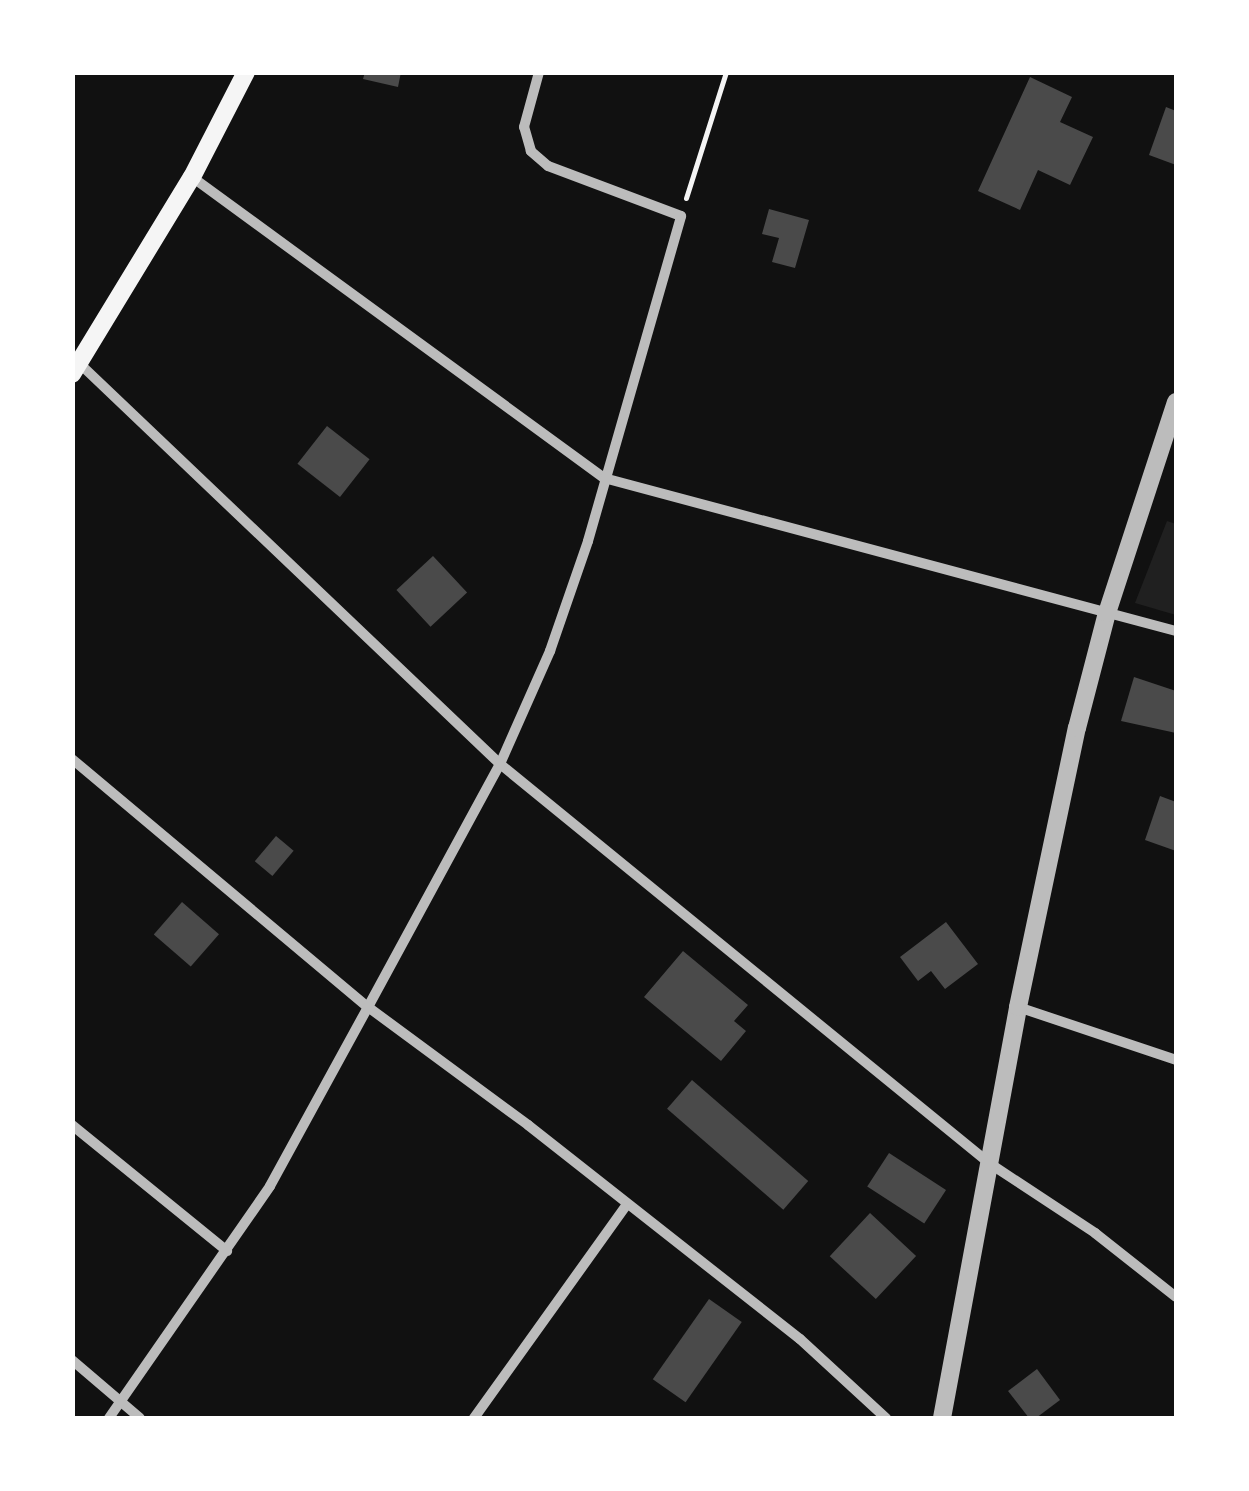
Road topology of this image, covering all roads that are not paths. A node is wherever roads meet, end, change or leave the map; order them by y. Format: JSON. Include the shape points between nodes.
{"nodes":[{"id":1,"x":246,"y":72,"type":"edge"},
{"id":2,"x":539,"y":72,"type":"edge"},
{"id":3,"x":192,"y":177,"type":"junction"},
{"id":4,"x":76,"y":368,"type":"edge"},
{"id":5,"x":1176,"y":402,"type":"edge"},
{"id":6,"x":604,"y":478,"type":"junction"},
{"id":7,"x":1107,"y":613,"type":"junction"},
{"id":8,"x":1176,"y":630,"type":"edge"},
{"id":9,"x":72,"y":759,"type":"edge"},
{"id":10,"x":500,"y":764,"type":"junction"},
{"id":11,"x":368,"y":1007,"type":"junction"},
{"id":12,"x":1018,"y":1007,"type":"junction"},
{"id":13,"x":1176,"y":1060,"type":"edge"},
{"id":14,"x":72,"y":1125,"type":"edge"},
{"id":15,"x":990,"y":1163,"type":"junction"},
{"id":16,"x":627,"y":1204,"type":"junction"},
{"id":17,"x":226,"y":1252,"type":"junction"},
{"id":18,"x":1176,"y":1297,"type":"edge"},
{"id":19,"x":72,"y":1360,"type":"edge"},
{"id":20,"x":121,"y":1402,"type":"junction"},
{"id":21,"x":108,"y":1418,"type":"edge"},
{"id":22,"x":140,"y":1418,"type":"edge"},
{"id":23,"x":474,"y":1418,"type":"edge"},
{"id":24,"x":886,"y":1418,"type":"edge"},
{"id":25,"x":942,"y":1418,"type":"edge"}],
"edges":[{"from":1,"to":3,"type":"main road"},
{"from":2,"to":6,"type":"street","via":[[524,127],[531,151],[548,166],[681,216]]},
{"from":3,"to":4,"type":"main road"},
{"from":3,"to":6,"type":"street"},
{"from":4,"to":10,"type":"street"},
{"from":5,"to":7,"type":"street"},
{"from":6,"to":7,"type":"street"},
{"from":6,"to":10,"type":"street","via":[[550,651]]},
{"from":7,"to":8,"type":"street"},
{"from":7,"to":12,"type":"street"},
{"from":9,"to":11,"type":"street"},
{"from":10,"to":11,"type":"street"},
{"from":10,"to":15,"type":"street"},
{"from":11,"to":16,"type":"street"},
{"from":11,"to":17,"type":"street"},
{"from":12,"to":13,"type":"street"},
{"from":12,"to":15,"type":"street"},
{"from":14,"to":17,"type":"street"},
{"from":15,"to":18,"type":"street"},
{"from":15,"to":25,"type":"street"},
{"from":16,"to":23,"type":"street"},
{"from":16,"to":24,"type":"street","via":[[800,1339]]},
{"from":17,"to":20,"type":"street"},
{"from":19,"to":20,"type":"street"},
{"from":20,"to":21,"type":"street"},
{"from":20,"to":22,"type":"street"}]}
